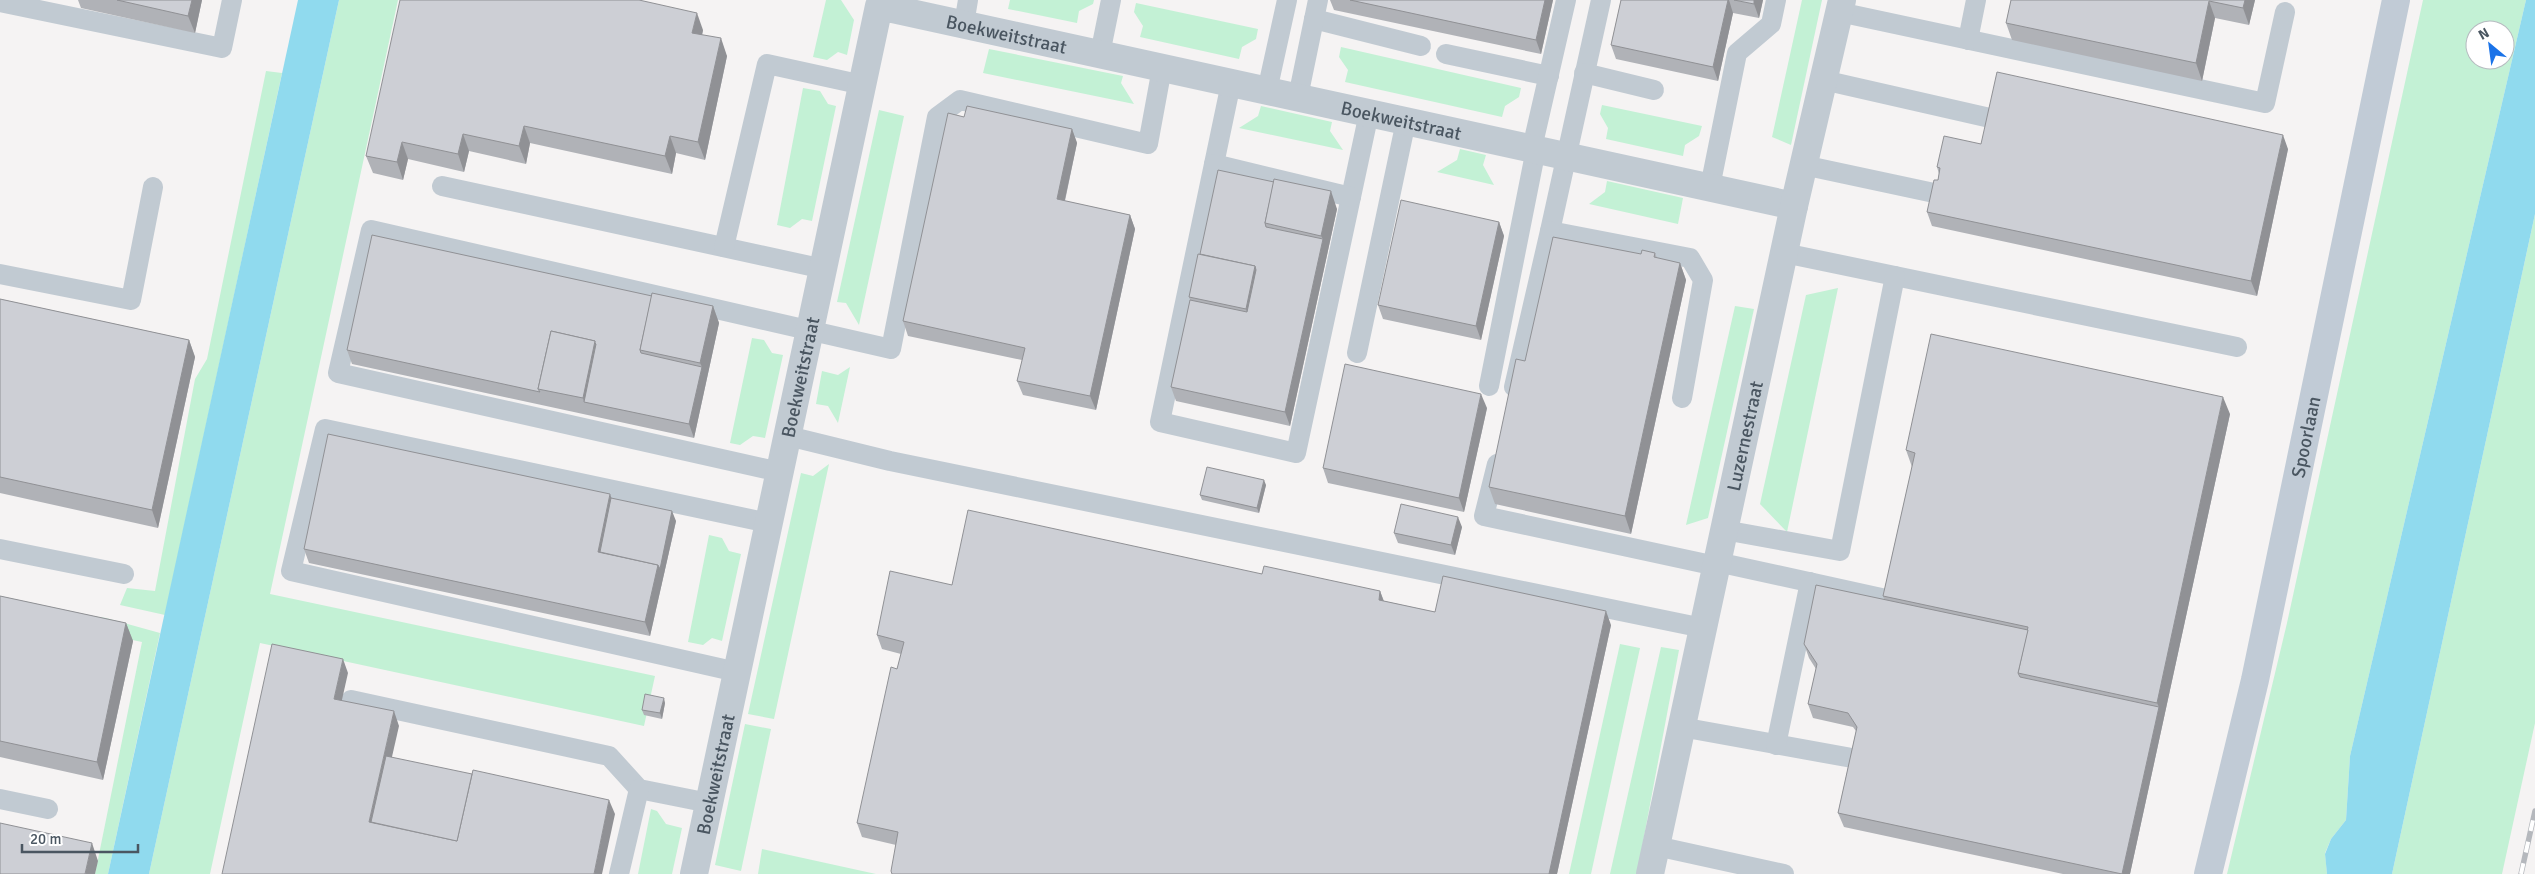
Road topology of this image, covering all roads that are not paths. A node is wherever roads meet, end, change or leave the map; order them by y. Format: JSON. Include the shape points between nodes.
{"nodes":[{"id":1,"x":232,"y":0,"type":"edge"},
{"id":2,"x":1111,"y":0,"type":"edge"},
{"id":3,"x":1287,"y":0,"type":"edge"},
{"id":4,"x":1566,"y":0,"type":"edge"},
{"id":5,"x":1601,"y":0,"type":"edge"},
{"id":6,"x":1776,"y":0,"type":"edge"},
{"id":7,"x":1976,"y":0,"type":"edge"},
{"id":8,"x":2396,"y":0,"type":"edge"},
{"id":9,"x":0,"y":2,"type":"edge"},
{"id":10,"x":878,"y":3,"type":"edge"},
{"id":11,"x":1841,"y":6,"type":"edge"},
{"id":12,"x":1316,"y":10,"type":"edge"},
{"id":13,"x":966,"y":12,"type":"edge"},
{"id":14,"x":2285,"y":12,"type":"dead end"},
{"id":15,"x":1968,"y":40,"type":"junction"},
{"id":16,"x":1421,"y":46,"type":"dead end"},
{"id":17,"x":1100,"y":54,"type":"junction"},
{"id":18,"x":1446,"y":54,"type":"dead end"},
{"id":19,"x":1162,"y":68,"type":"junction"},
{"id":20,"x":1584,"y":73,"type":"junction"},
{"id":21,"x":1548,"y":76,"type":"junction"},
{"id":22,"x":1823,"y":80,"type":"junction"},
{"id":23,"x":1231,"y":83,"type":"junction"},
{"id":24,"x":862,"y":85,"type":"junction"},
{"id":25,"x":1654,"y":90,"type":"dead end"},
{"id":26,"x":1267,"y":91,"type":"junction"},
{"id":27,"x":1298,"y":98,"type":"junction"},
{"id":28,"x":1369,"y":113,"type":"junction"},
{"id":29,"x":1990,"y":118,"type":"edge"},
{"id":30,"x":1406,"y":121,"type":"junction"},
{"id":31,"x":1534,"y":149,"type":"junction"},
{"id":32,"x":1565,"y":156,"type":"junction"},
{"id":33,"x":1214,"y":164,"type":"junction"},
{"id":34,"x":1803,"y":165,"type":"junction"},
{"id":35,"x":442,"y":186,"type":"dead end"},
{"id":36,"x":153,"y":187,"type":"dead end"},
{"id":37,"x":1710,"y":187,"type":"junction"},
{"id":38,"x":1934,"y":193,"type":"edge"},
{"id":39,"x":1351,"y":197,"type":"junction"},
{"id":40,"x":1794,"y":206,"type":"junction"},
{"id":41,"x":1550,"y":231,"type":"junction"},
{"id":42,"x":724,"y":247,"type":"junction"},
{"id":43,"x":1784,"y":253,"type":"junction"},
{"id":44,"x":824,"y":269,"type":"junction"},
{"id":45,"x":0,"y":274,"type":"edge"},
{"id":46,"x":1895,"y":276,"type":"junction"},
{"id":47,"x":810,"y":332,"type":"junction"},
{"id":48,"x":2237,"y":347,"type":"dead end"},
{"id":49,"x":1357,"y":353,"type":"dead end"},
{"id":50,"x":1489,"y":386,"type":"dead end"},
{"id":51,"x":1682,"y":398,"type":"dead end"},
{"id":52,"x":1511,"y":402,"type":"edge"},
{"id":53,"x":788,"y":436,"type":"junction"},
{"id":54,"x":1500,"y":450,"type":"edge"},
{"id":55,"x":780,"y":472,"type":"junction"},
{"id":56,"x":769,"y":523,"type":"junction"},
{"id":57,"x":1724,"y":530,"type":"junction"},
{"id":58,"x":0,"y":549,"type":"edge"},
{"id":59,"x":1716,"y":564,"type":"junction"},
{"id":60,"x":124,"y":574,"type":"dead end"},
{"id":61,"x":1810,"y":582,"type":"junction"},
{"id":62,"x":1886,"y":599,"type":"edge"},
{"id":63,"x":1703,"y":628,"type":"junction"},
{"id":64,"x":738,"y":672,"type":"junction"},
{"id":65,"x":351,"y":700,"type":"edge"},
{"id":66,"x":1681,"y":727,"type":"junction"},
{"id":67,"x":1776,"y":745,"type":"junction"},
{"id":68,"x":1852,"y":758,"type":"edge"},
{"id":69,"x":639,"y":789,"type":"junction"},
{"id":70,"x":0,"y":799,"type":"edge"},
{"id":71,"x":709,"y":803,"type":"junction"},
{"id":72,"x":48,"y":809,"type":"dead end"},
{"id":73,"x":1656,"y":846,"type":"junction"},
{"id":74,"x":618,"y":874,"type":"edge"},
{"id":75,"x":694,"y":874,"type":"edge"},
{"id":76,"x":1650,"y":874,"type":"edge"},
{"id":77,"x":1784,"y":874,"type":"edge"},
{"id":78,"x":2208,"y":874,"type":"edge"}],
"edges":[{"from":1,"to":9,"type":"lane","via":[[222,48]]},
{"from":2,"to":17,"type":"lane"},
{"from":3,"to":26,"type":"lane"},
{"from":4,"to":21,"type":"lane"},
{"from":5,"to":20,"type":"lane"},
{"from":6,"to":37,"type":"lane","via":[[1771,24],[1738,53]]},
{"from":7,"to":15,"type":"lane"},
{"from":8,"to":78,"type":"main road","name":"Spoorlaan","via":[[2258,670]]},
{"from":10,"to":13,"type":"street","name":"Boekweitstraat"},
{"from":10,"to":24,"type":"street","name":"Boekweitstraat"},
{"from":11,"to":15,"type":"lane"},
{"from":11,"to":22,"type":"street","name":"Luzernestraat"},
{"from":12,"to":16,"type":"lane"},
{"from":12,"to":27,"type":"lane"},
{"from":13,"to":17,"type":"street","name":"Boekweitstraat"},
{"from":14,"to":15,"type":"lane","via":[[2265,103]]},
{"from":17,"to":19,"type":"street","name":"Boekweitstraat"},
{"from":18,"to":21,"type":"lane"},
{"from":19,"to":23,"type":"street","name":"Boekweitstraat"},
{"from":19,"to":47,"type":"lane","via":[[1148,144],[960,100],[938,117],[891,349]]},
{"from":20,"to":25,"type":"lane"},
{"from":20,"to":32,"type":"lane"},
{"from":21,"to":31,"type":"lane"},
{"from":22,"to":29,"type":"lane"},
{"from":22,"to":34,"type":"street","name":"Luzernestraat"},
{"from":23,"to":26,"type":"street","name":"Boekweitstraat"},
{"from":23,"to":33,"type":"lane"},
{"from":24,"to":42,"type":"lane","via":[[767,64]]},
{"from":24,"to":44,"type":"street","name":"Boekweitstraat"},
{"from":26,"to":27,"type":"street","name":"Boekweitstraat"},
{"from":27,"to":28,"type":"street","name":"Boekweitstraat"},
{"from":28,"to":30,"type":"street","name":"Boekweitstraat"},
{"from":28,"to":39,"type":"lane"},
{"from":30,"to":31,"type":"street","name":"Boekweitstraat"},
{"from":30,"to":49,"type":"lane"},
{"from":31,"to":32,"type":"street","name":"Boekweitstraat"},
{"from":31,"to":50,"type":"lane"},
{"from":32,"to":37,"type":"street","name":"Boekweitstraat"},
{"from":32,"to":41,"type":"lane"},
{"from":33,"to":39,"type":"lane"},
{"from":33,"to":39,"type":"lane","via":[[1160,422],[1296,454]]},
{"from":34,"to":38,"type":"lane"},
{"from":34,"to":40,"type":"street","name":"Luzernestraat"},
{"from":35,"to":42,"type":"lane"},
{"from":36,"to":45,"type":"lane","via":[[131,300]]},
{"from":37,"to":40,"type":"street","name":"Boekweitstraat"},
{"from":40,"to":43,"type":"street","name":"Luzernestraat"},
{"from":41,"to":51,"type":"lane","via":[[1690,258],[1704,280]]},
{"from":41,"to":52,"type":"lane"},
{"from":42,"to":44,"type":"lane"},
{"from":43,"to":46,"type":"lane"},
{"from":43,"to":57,"type":"street","name":"Luzernestraat"},
{"from":44,"to":47,"type":"street","name":"Boekweitstraat"},
{"from":46,"to":48,"type":"lane"},
{"from":46,"to":57,"type":"lane","via":[[1840,551]]},
{"from":47,"to":53,"type":"street","name":"Boekweitstraat"},
{"from":47,"to":55,"type":"lane","via":[[371,230],[338,373]]},
{"from":53,"to":55,"type":"street","name":"Boekweitstraat"},
{"from":53,"to":63,"type":"lane","via":[[890,461]]},
{"from":54,"to":59,"type":"lane","via":[[1484,516]]},
{"from":55,"to":56,"type":"street","name":"Boekweitstraat"},
{"from":56,"to":64,"type":"street","name":"Boekweitstraat"},
{"from":56,"to":64,"type":"lane","via":[[325,429],[291,571]]},
{"from":57,"to":59,"type":"street","name":"Luzernestraat"},
{"from":58,"to":60,"type":"lane"},
{"from":59,"to":61,"type":"lane"},
{"from":59,"to":63,"type":"street","name":"Luzernestraat"},
{"from":61,"to":62,"type":"lane"},
{"from":61,"to":67,"type":"lane"},
{"from":63,"to":66,"type":"street","name":"Luzernestraat"},
{"from":64,"to":71,"type":"street","name":"Boekweitstraat"},
{"from":65,"to":69,"type":"lane","via":[[609,756]]},
{"from":66,"to":67,"type":"lane"},
{"from":66,"to":73,"type":"street","name":"Luzernestraat"},
{"from":67,"to":68,"type":"lane"},
{"from":69,"to":71,"type":"lane"},
{"from":69,"to":74,"type":"lane"},
{"from":70,"to":72,"type":"lane"},
{"from":71,"to":75,"type":"street","name":"Boekweitstraat"},
{"from":73,"to":76,"type":"street","name":"Luzernestraat"},
{"from":73,"to":77,"type":"lane"}]}
